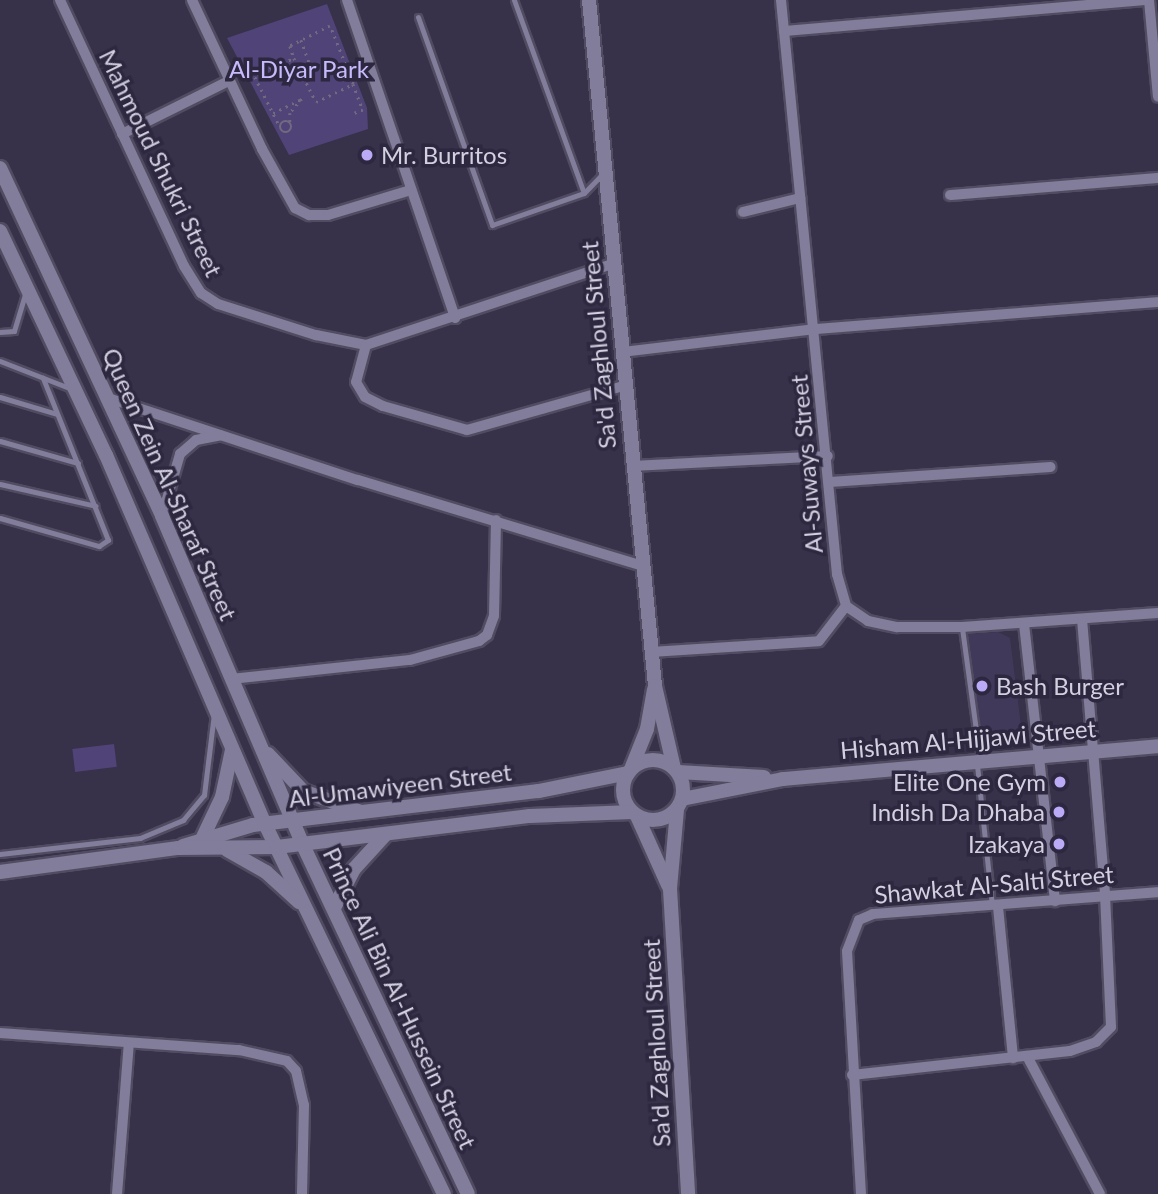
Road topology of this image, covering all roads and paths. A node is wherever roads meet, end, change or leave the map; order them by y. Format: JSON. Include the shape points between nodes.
{"nodes":[{"id":1,"x":60,"y":0,"type":"edge"},
{"id":2,"x":192,"y":0,"type":"edge"},
{"id":3,"x":347,"y":0,"type":"edge"},
{"id":4,"x":514,"y":0,"type":"edge"},
{"id":5,"x":589,"y":0,"type":"edge"},
{"id":6,"x":781,"y":0,"type":"edge"},
{"id":7,"x":1149,"y":0,"type":"edge"},
{"id":8,"x":418,"y":17,"type":"dead end"},
{"id":9,"x":784,"y":31,"type":"junction"},
{"id":10,"x":301,"y":40,"type":"junction"},
{"id":11,"x":294,"y":58,"type":"junction"},
{"id":12,"x":311,"y":68,"type":"dead end"},
{"id":13,"x":255,"y":77,"type":"junction"},
{"id":14,"x":230,"y":82,"type":"junction"},
{"id":15,"x":353,"y":84,"type":"junction"},
{"id":16,"x":1158,"y":97,"type":"edge"},
{"id":17,"x":273,"y":113,"type":"junction"},
{"id":18,"x":355,"y":113,"type":"dead end"},
{"id":19,"x":290,"y":123,"type":"junction"},
{"id":20,"x":280,"y":127,"type":"junction"},
{"id":21,"x":122,"y":134,"type":"junction"},
{"id":22,"x":0,"y":168,"type":"edge"},
{"id":23,"x":604,"y":172,"type":"junction"},
{"id":24,"x":1158,"y":178,"type":"edge"},
{"id":25,"x":411,"y":190,"type":"junction"},
{"id":26,"x":584,"y":193,"type":"junction"},
{"id":27,"x":950,"y":195,"type":"dead end"},
{"id":28,"x":800,"y":198,"type":"junction"},
{"id":29,"x":743,"y":212,"type":"dead end"},
{"id":30,"x":0,"y":231,"type":"edge"},
{"id":31,"x":613,"y":264,"type":"junction"},
{"id":32,"x":27,"y":288,"type":"junction"},
{"id":33,"x":1158,"y":302,"type":"edge"},
{"id":34,"x":454,"y":318,"type":"junction"},
{"id":35,"x":815,"y":329,"type":"junction"},
{"id":36,"x":0,"y":332,"type":"edge"},
{"id":37,"x":366,"y":345,"type":"junction"},
{"id":38,"x":622,"y":352,"type":"junction"},
{"id":39,"x":0,"y":361,"type":"edge"},
{"id":40,"x":43,"y":378,"type":"junction"},
{"id":41,"x":624,"y":386,"type":"junction"},
{"id":42,"x":76,"y":391,"type":"junction"},
{"id":43,"x":0,"y":397,"type":"edge"},
{"id":44,"x":108,"y":398,"type":"junction"},
{"id":45,"x":58,"y":414,"type":"junction"},
{"id":46,"x":224,"y":434,"type":"junction"},
{"id":47,"x":0,"y":441,"type":"edge"},
{"id":48,"x":828,"y":456,"type":"junction"},
{"id":49,"x":78,"y":463,"type":"junction"},
{"id":50,"x":632,"y":466,"type":"junction"},
{"id":51,"x":1051,"y":467,"type":"dead end"},
{"id":52,"x":830,"y":482,"type":"junction"},
{"id":53,"x":0,"y":484,"type":"edge"},
{"id":54,"x":96,"y":506,"type":"junction"},
{"id":55,"x":162,"y":516,"type":"junction"},
{"id":56,"x":0,"y":518,"type":"edge"},
{"id":57,"x":496,"y":520,"type":"junction"},
{"id":58,"x":642,"y":566,"type":"junction"},
{"id":59,"x":846,"y":606,"type":"junction"},
{"id":60,"x":1158,"y":613,"type":"edge"},
{"id":61,"x":1082,"y":620,"type":"junction"},
{"id":62,"x":1024,"y":624,"type":"junction"},
{"id":63,"x":962,"y":627,"type":"junction"},
{"id":64,"x":651,"y":652,"type":"junction"},
{"id":65,"x":231,"y":679,"type":"junction"},
{"id":66,"x":655,"y":686,"type":"junction"},
{"id":67,"x":215,"y":711,"type":"junction"},
{"id":68,"x":257,"y":740,"type":"junction"},
{"id":69,"x":1158,"y":746,"type":"edge"},
{"id":70,"x":232,"y":749,"type":"junction"},
{"id":71,"x":1094,"y":750,"type":"junction"},
{"id":72,"x":1038,"y":756,"type":"junction"},
{"id":73,"x":978,"y":760,"type":"junction"},
{"id":74,"x":676,"y":770,"type":"junction"},
{"id":75,"x":630,"y":771,"type":"junction"},
{"id":76,"x":783,"y":779,"type":"junction"},
{"id":77,"x":680,"y":804,"type":"junction"},
{"id":78,"x":365,"y":814,"type":"junction"},
{"id":79,"x":635,"y":814,"type":"junction"},
{"id":80,"x":293,"y":821,"type":"junction"},
{"id":81,"x":265,"y":824,"type":"junction"},
{"id":82,"x":386,"y":835,"type":"junction"},
{"id":83,"x":203,"y":837,"type":"junction"},
{"id":84,"x":302,"y":843,"type":"junction"},
{"id":85,"x":277,"y":847,"type":"junction"},
{"id":86,"x":178,"y":848,"type":"junction"},
{"id":87,"x":223,"y":848,"type":"junction"},
{"id":88,"x":0,"y":854,"type":"edge"},
{"id":89,"x":0,"y":872,"type":"edge"},
{"id":90,"x":670,"y":889,"type":"junction"},
{"id":91,"x":1158,"y":892,"type":"edge"},
{"id":92,"x":1105,"y":893,"type":"junction"},
{"id":93,"x":1055,"y":901,"type":"junction"},
{"id":94,"x":334,"y":908,"type":"junction"},
{"id":95,"x":995,"y":908,"type":"junction"},
{"id":96,"x":308,"y":909,"type":"junction"},
{"id":97,"x":0,"y":1033,"type":"edge"},
{"id":98,"x":129,"y":1043,"type":"junction"},
{"id":99,"x":1027,"y":1056,"type":"junction"},
{"id":100,"x":1013,"y":1058,"type":"junction"},
{"id":101,"x":852,"y":1075,"type":"junction"},
{"id":102,"x":117,"y":1194,"type":"edge"},
{"id":103,"x":302,"y":1194,"type":"edge"},
{"id":104,"x":444,"y":1194,"type":"edge"},
{"id":105,"x":468,"y":1194,"type":"edge"},
{"id":106,"x":688,"y":1194,"type":"edge"},
{"id":107,"x":861,"y":1194,"type":"edge"},
{"id":108,"x":1100,"y":1194,"type":"edge"}],
"edges":[{"from":1,"to":21,"type":"street","name":"Mahmoud Shukri Street"},
{"from":2,"to":14,"type":"street"},
{"from":3,"to":25,"type":"street"},
{"from":4,"to":26,"type":"lane"},
{"from":5,"to":23,"type":"main road","name":"Sa'd Zaghloul Street"},
{"from":6,"to":9,"type":"street","name":"Al-Suways Street"},
{"from":7,"to":9,"type":"street"},
{"from":7,"to":16,"type":"street"},
{"from":8,"to":26,"type":"lane","via":[[492,225]]},
{"from":9,"to":28,"type":"street","name":"Al-Suways Street"},
{"from":10,"to":11,"type":"path","via":[[290,46]]},
{"from":10,"to":12,"type":"path"},
{"from":10,"to":15,"type":"path","via":[[330,26]]},
{"from":11,"to":13,"type":"path"},
{"from":11,"to":15,"type":"path","via":[[316,102]]},
{"from":13,"to":14,"type":"path"},
{"from":13,"to":17,"type":"path"},
{"from":14,"to":21,"type":"street"},
{"from":14,"to":25,"type":"street","via":[[295,208],[309,215],[328,215]]},
{"from":15,"to":18,"type":"path","via":[[363,110]]},
{"from":17,"to":19,"type":"path","via":[[302,99],[290,113]]},
{"from":17,"to":20,"type":"path"},
{"from":19,"to":20,"type":"path"},
{"from":19,"to":20,"type":"path","via":[[288,133]]},
{"from":21,"to":37,"type":"street","name":"Mahmoud Shukri Street","via":[[201,293],[265,321]]},
{"from":22,"to":44,"type":"main road","name":"Queen Zein Al-Sharaf Street"},
{"from":23,"to":26,"type":"lane"},
{"from":23,"to":31,"type":"main road","name":"Sa'd Zaghloul Street"},
{"from":24,"to":27,"type":"street"},
{"from":25,"to":34,"type":"street"},
{"from":28,"to":29,"type":"street"},
{"from":28,"to":35,"type":"street","name":"Al-Suways Street"},
{"from":30,"to":32,"type":"main road","name":"Queen Zein Al-Sharaf Street"},
{"from":31,"to":34,"type":"street"},
{"from":31,"to":38,"type":"main road","name":"Sa'd Zaghloul Street"},
{"from":32,"to":36,"type":"lane","via":[[13,331]]},
{"from":32,"to":42,"type":"main road","name":"Queen Zein Al-Sharaf Street"},
{"from":33,"to":35,"type":"street"},
{"from":34,"to":37,"type":"street"},
{"from":35,"to":38,"type":"street"},
{"from":35,"to":48,"type":"street","name":"Al-Suways Street"},
{"from":37,"to":41,"type":"street","via":[[356,382],[365,397],[383,407],[467,430]]},
{"from":38,"to":41,"type":"main road","name":"Sa'd Zaghloul Street"},
{"from":39,"to":40,"type":"lane"},
{"from":40,"to":42,"type":"lane"},
{"from":40,"to":45,"type":"lane"},
{"from":41,"to":50,"type":"main road","name":"Sa'd Zaghloul Street"},
{"from":42,"to":67,"type":"main road","name":"Queen Zein Al-Sharaf Street"},
{"from":43,"to":45,"type":"lane"},
{"from":44,"to":46,"type":"street"},
{"from":44,"to":55,"type":"main road","name":"Queen Zein Al-Sharaf Street"},
{"from":45,"to":49,"type":"lane"},
{"from":46,"to":55,"type":"street","via":[[196,440],[180,454]]},
{"from":46,"to":57,"type":"street"},
{"from":47,"to":49,"type":"lane"},
{"from":48,"to":50,"type":"street"},
{"from":48,"to":52,"type":"street","name":"Al-Suways Street"},
{"from":49,"to":54,"type":"lane"},
{"from":50,"to":58,"type":"main road","name":"Sa'd Zaghloul Street"},
{"from":51,"to":52,"type":"street"},
{"from":52,"to":59,"type":"street","name":"Al-Suways Street","via":[[837,574]]},
{"from":53,"to":54,"type":"lane"},
{"from":54,"to":56,"type":"lane","via":[[108,540],[103,546]]},
{"from":55,"to":65,"type":"main road","name":"Queen Zein Al-Sharaf Street"},
{"from":57,"to":58,"type":"street"},
{"from":57,"to":65,"type":"street","via":[[494,616],[487,635],[479,641],[410,660]]},
{"from":58,"to":64,"type":"main road","name":"Sa'd Zaghloul Street"},
{"from":59,"to":63,"type":"street","via":[[879,625]]},
{"from":59,"to":64,"type":"street","via":[[819,641]]},
{"from":60,"to":61,"type":"street"},
{"from":61,"to":62,"type":"street"},
{"from":61,"to":71,"type":"street"},
{"from":62,"to":63,"type":"street"},
{"from":62,"to":72,"type":"street"},
{"from":63,"to":73,"type":"lane"},
{"from":64,"to":66,"type":"main road","name":"Sa'd Zaghloul Street"},
{"from":65,"to":68,"type":"main road","name":"Queen Zein Al-Sharaf Street"},
{"from":66,"to":74,"type":"main road","name":"Sa'd Zaghloul Street"},
{"from":66,"to":75,"type":"main road","name":"Sa'd Zaghloul Street","via":[[647,729]]},
{"from":67,"to":70,"type":"main road","name":"Queen Zein Al-Sharaf Street"},
{"from":67,"to":88,"type":"lane","via":[[204,796],[183,820],[140,838]]},
{"from":68,"to":78,"type":"main road","via":[[303,791]]},
{"from":68,"to":80,"type":"main road","name":"Queen Zein Al-Sharaf Street"},
{"from":69,"to":71,"type":"main road","name":"Hisham Al-Hijjawi Street"},
{"from":70,"to":81,"type":"main road","name":"Queen Zein Al-Sharaf Street"},
{"from":70,"to":83,"type":"main road","via":[[222,796]]},
{"from":71,"to":72,"type":"main road","name":"Hisham Al-Hijjawi Street"},
{"from":71,"to":92,"type":"street"},
{"from":72,"to":73,"type":"main road","name":"Hisham Al-Hijjawi Street"},
{"from":72,"to":93,"type":"street"},
{"from":73,"to":76,"type":"main road","name":"Hisham Al-Hijjawi Street"},
{"from":73,"to":95,"type":"lane"},
{"from":74,"to":75,"type":"main road","via":[[648,760]]},
{"from":74,"to":76,"type":"main road","name":"Hisham Al-Hijjawi Street"},
{"from":74,"to":77,"type":"main road"},
{"from":75,"to":78,"type":"main road","name":"Al-Umawiyeen Street","via":[[538,792]]},
{"from":75,"to":79,"type":"main road","via":[[623,793]]},
{"from":76,"to":77,"type":"main road","name":"Hisham Al-Hijjawi Street"},
{"from":77,"to":79,"type":"main road","via":[[663,819]]},
{"from":77,"to":90,"type":"main road","name":"Sa'd Zaghloul Street"},
{"from":78,"to":80,"type":"main road","name":"Al-Umawiyeen Street"},
{"from":79,"to":82,"type":"main road","name":"Al-Umawiyeen Street","via":[[540,815]]},
{"from":79,"to":90,"type":"main road","name":"Sa'd Zaghloul Street"},
{"from":80,"to":81,"type":"main road","name":"Al-Umawiyeen Street"},
{"from":80,"to":84,"type":"main road","name":"Prince Ali Bin Al-Hussein Street"},
{"from":81,"to":83,"type":"main road","name":"Al-Umawiyeen Street"},
{"from":81,"to":85,"type":"main road","name":"Prince Ali Bin Al-Hussein Street"},
{"from":82,"to":84,"type":"main road","name":"Al-Umawiyeen Street"},
{"from":82,"to":94,"type":"main road","via":[[354,869]]},
{"from":83,"to":86,"type":"main road","name":"Al-Umawiyeen Street"},
{"from":84,"to":85,"type":"main road","name":"Al-Umawiyeen Street"},
{"from":84,"to":94,"type":"main road","name":"Prince Ali Bin Al-Hussein Street"},
{"from":85,"to":87,"type":"main road","name":"Al-Umawiyeen Street"},
{"from":85,"to":96,"type":"main road","name":"Prince Ali Bin Al-Hussein Street"},
{"from":86,"to":87,"type":"main road","name":"Al-Umawiyeen Street"},
{"from":86,"to":89,"type":"main road","name":"Al-Umawiyeen Street"},
{"from":87,"to":96,"type":"main road","via":[[266,872]]},
{"from":90,"to":106,"type":"main road","name":"Sa'd Zaghloul Street"},
{"from":91,"to":92,"type":"street","name":"Shawkat Al-Salti Street"},
{"from":92,"to":93,"type":"street","name":"Shawkat Al-Salti Street"},
{"from":92,"to":99,"type":"street","via":[[1111,1027],[1083,1048]]},
{"from":93,"to":95,"type":"street","name":"Shawkat Al-Salti Street"},
{"from":94,"to":105,"type":"main road","name":"Prince Ali Bin Al-Hussein Street"},
{"from":95,"to":100,"type":"street"},
{"from":95,"to":101,"type":"street","name":"Shawkat Al-Salti Street","via":[[873,914],[855,925],[847,951]]},
{"from":96,"to":104,"type":"main road","name":"Prince Ali Bin Al-Hussein Street"},
{"from":97,"to":98,"type":"street"},
{"from":98,"to":102,"type":"street"},
{"from":98,"to":103,"type":"street","via":[[239,1050],[287,1061],[296,1071],[304,1105]]},
{"from":99,"to":100,"type":"street"},
{"from":99,"to":108,"type":"street"},
{"from":100,"to":101,"type":"street"},
{"from":101,"to":107,"type":"street","name":"Shawkat Al-Salti Street"}]}
